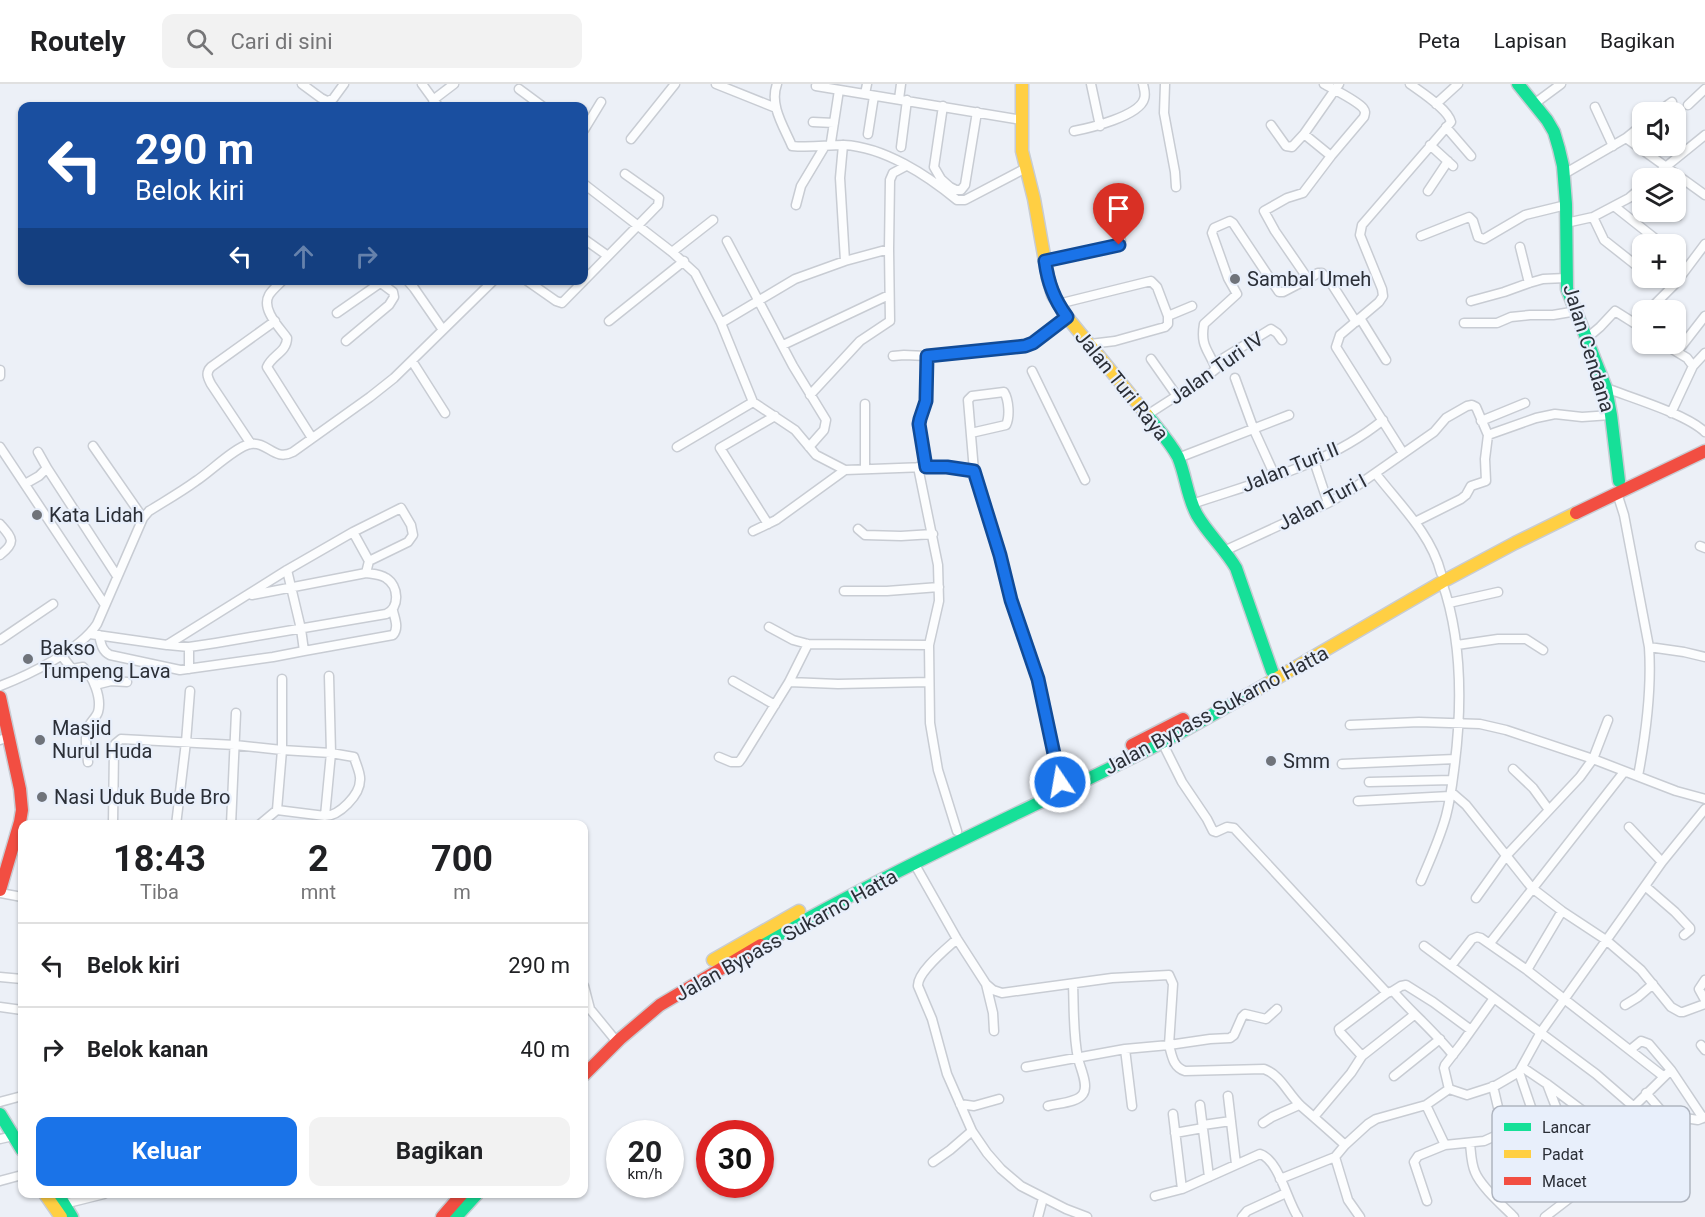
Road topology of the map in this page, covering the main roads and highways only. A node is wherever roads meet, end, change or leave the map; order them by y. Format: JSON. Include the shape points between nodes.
{"nodes":[{"id":1,"x":1022,"y":84,"type":"edge"},
{"id":2,"x":1518,"y":84,"type":"edge"},
{"id":3,"x":1705,"y":440,"type":"edge"},
{"id":4,"x":1705,"y":451,"type":"edge"},
{"id":5,"x":1618,"y":487,"type":"junction"},
{"id":6,"x":1442,"y":578,"type":"junction"},
{"id":7,"x":1272,"y":671,"type":"junction"},
{"id":8,"x":0,"y":697,"type":"edge"},
{"id":9,"x":4,"y":739,"type":"edge"},
{"id":10,"x":21,"y":820,"type":"edge"},
{"id":11,"x":18,"y":839,"type":"edge"},
{"id":12,"x":0,"y":891,"type":"edge"},
{"id":13,"x":614,"y":1038,"type":"junction"},
{"id":14,"x":588,"y":1058,"type":"edge"},
{"id":15,"x":588,"y":1070,"type":"edge"},
{"id":16,"x":0,"y":1114,"type":"edge"},
{"id":17,"x":18,"y":1144,"type":"edge"},
{"id":18,"x":48,"y":1198,"type":"edge"},
{"id":19,"x":54,"y":1198,"type":"edge"},
{"id":20,"x":471,"y":1198,"type":"edge"},
{"id":21,"x":61,"y":1199,"type":"edge"},
{"id":22,"x":455,"y":1209,"type":"edge"},
{"id":23,"x":61,"y":1217,"type":"edge"},
{"id":24,"x":66,"y":1217,"type":"edge"},
{"id":25,"x":72,"y":1217,"type":"edge"}],
"edges":[{"from":1,"to":7,"type":"main road","name":"Jalan Turi Raya","via":[[1022,151],[1048,278],[1058,304],[1169,442],[1202,524],[1236,568]]},
{"from":2,"to":5,"type":"main road","name":"Jalan Cendana","via":[[1554,130],[1564,174],[1566,278],[1606,388]]},
{"from":3,"to":5,"type":"main road","name":"Jalan Bypass Sukarno Hatta"},
{"from":4,"to":5,"type":"main road","name":"Jalan Bypass Sukarno Hatta"},
{"from":5,"to":6,"type":"main road","name":"Jalan Bypass Sukarno Hatta"},
{"from":6,"to":7,"type":"main road","name":"Jalan Bypass Sukarno Hatta"},
{"from":6,"to":13,"type":"main road","name":"Jalan Bypass Sukarno Hatta","via":[[1280,677],[1162,742],[838,901],[705,977]]},
{"from":7,"to":13,"type":"main road","name":"Jalan Bypass Sukarno Hatta","via":[[756,935],[652,1001]]},
{"from":8,"to":9,"type":"main road"},
{"from":9,"to":10,"type":"main road","via":[[22,799]]},
{"from":11,"to":12,"type":"main road"},
{"from":13,"to":14,"type":"main road","name":"Jalan Bypass Sukarno Hatta"},
{"from":13,"to":15,"type":"main road","name":"Jalan Bypass Sukarno Hatta"},
{"from":16,"to":17,"type":"main road"},
{"from":18,"to":23,"type":"main road"},
{"from":19,"to":24,"type":"main road"},
{"from":20,"to":22,"type":"main road"},
{"from":21,"to":25,"type":"main road"}]}
